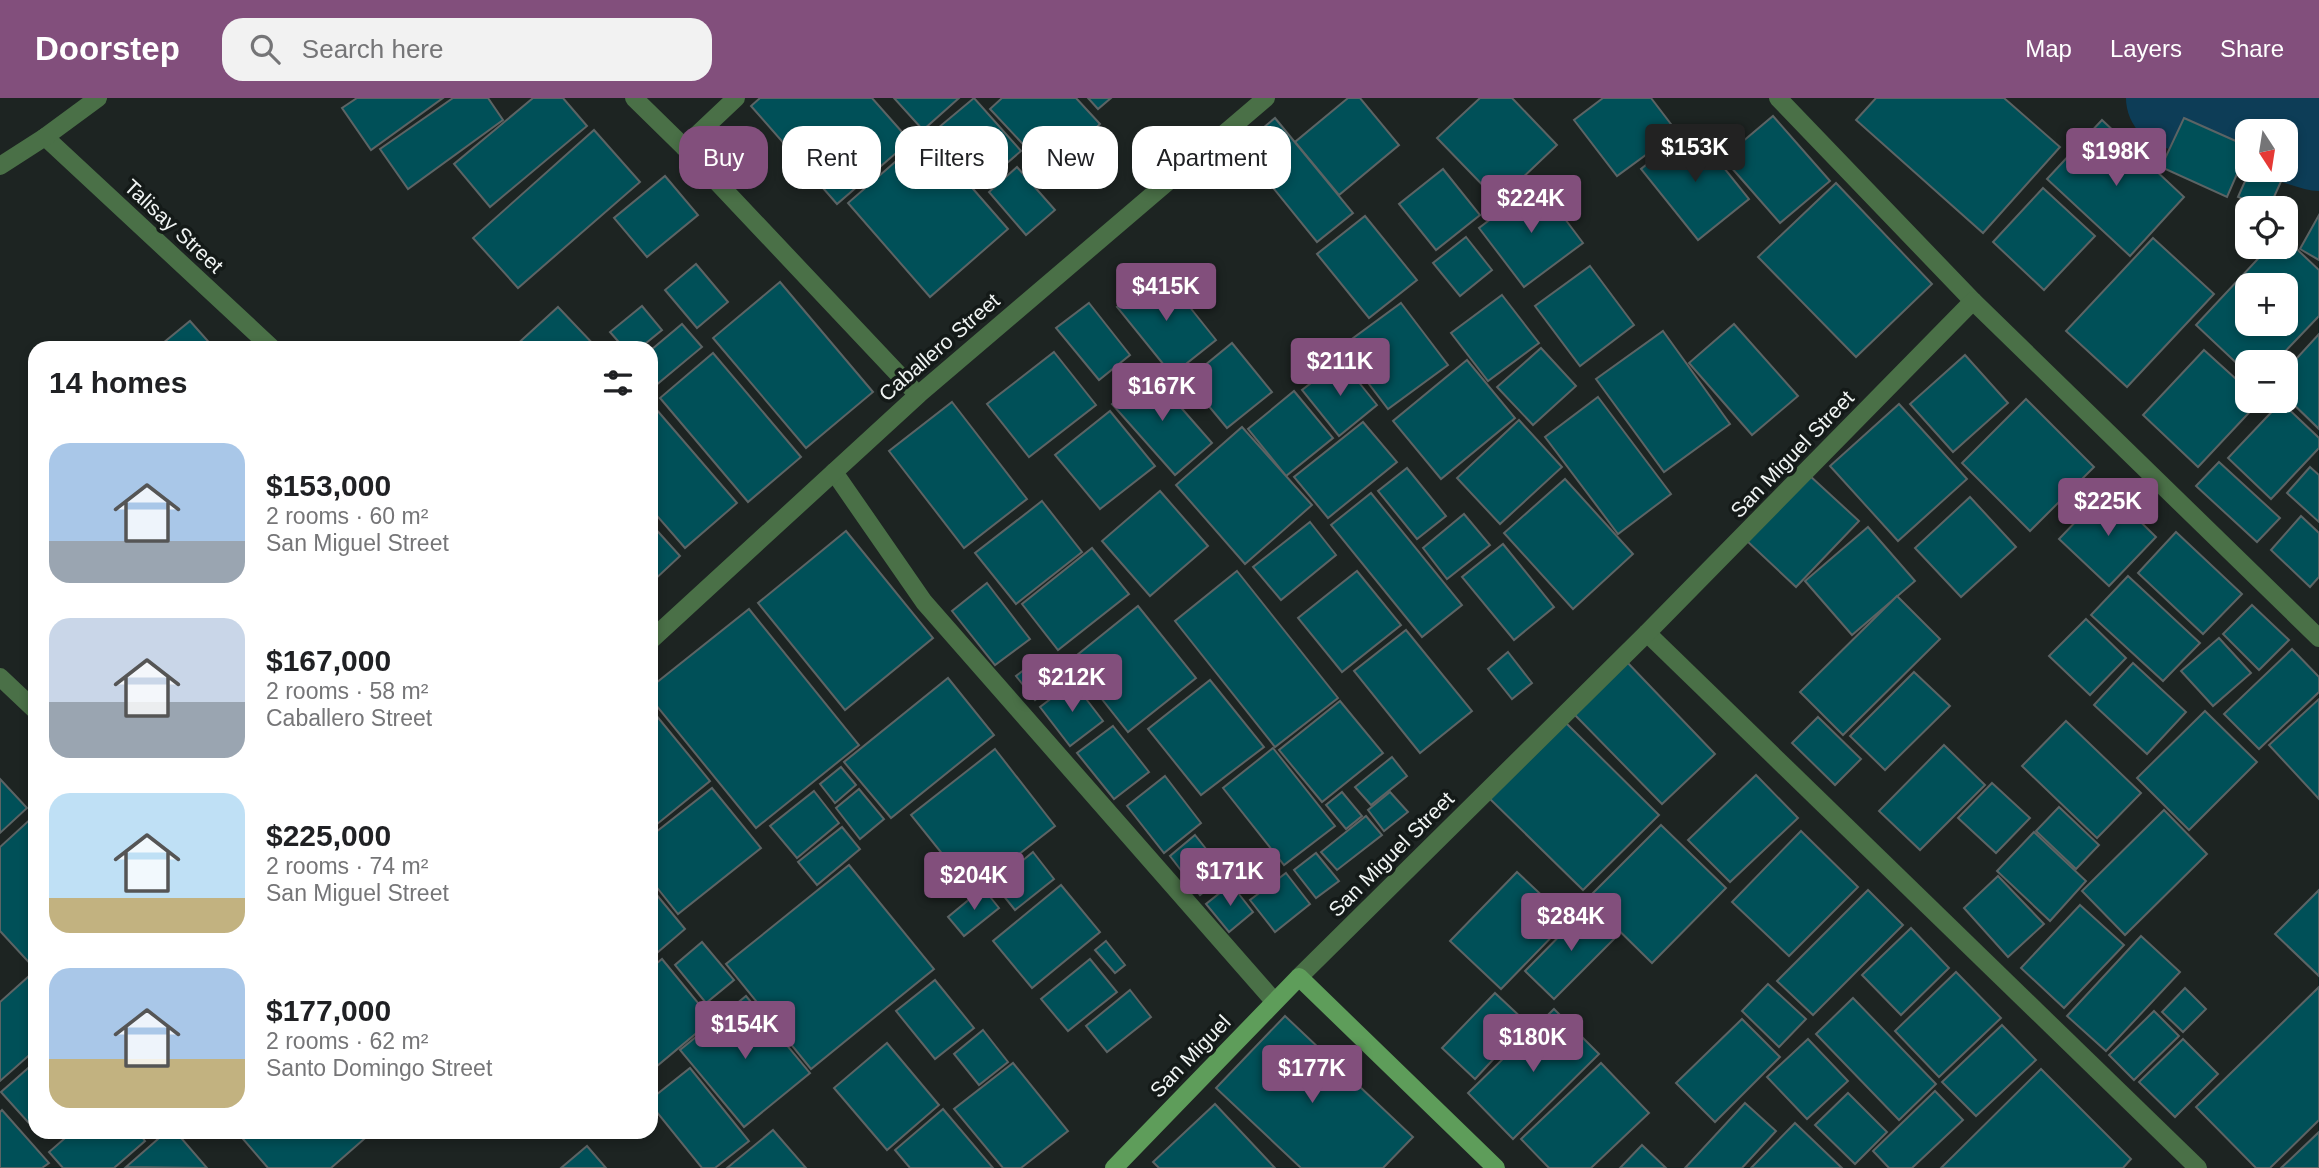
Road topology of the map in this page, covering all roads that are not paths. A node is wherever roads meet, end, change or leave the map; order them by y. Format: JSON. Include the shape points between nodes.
{"nodes":[{"id":1,"x":98,"y":98,"type":"edge"},
{"id":2,"x":634,"y":98,"type":"edge"},
{"id":3,"x":736,"y":98,"type":"edge"},
{"id":4,"x":1266,"y":98,"type":"edge"},
{"id":5,"x":1779,"y":98,"type":"edge"},
{"id":6,"x":706,"y":126,"type":"edge"},
{"id":7,"x":45,"y":137,"type":"junction"},
{"id":8,"x":679,"y":142,"type":"edge"},
{"id":9,"x":0,"y":166,"type":"edge"},
{"id":10,"x":724,"y":189,"type":"edge"},
{"id":11,"x":1973,"y":301,"type":"junction"},
{"id":12,"x":264,"y":341,"type":"edge"},
{"id":13,"x":918,"y":395,"type":"junction"},
{"id":14,"x":834,"y":472,"type":"junction"},
{"id":15,"x":1647,"y":633,"type":"junction"},
{"id":16,"x":658,"y":634,"type":"edge"},
{"id":17,"x":2319,"y":638,"type":"edge"},
{"id":18,"x":0,"y":677,"type":"edge"},
{"id":19,"x":28,"y":703,"type":"edge"},
{"id":20,"x":1299,"y":976,"type":"junction"},
{"id":21,"x":1275,"y":1001,"type":"junction"},
{"id":22,"x":1114,"y":1168,"type":"edge"},
{"id":23,"x":1496,"y":1168,"type":"edge"},
{"id":24,"x":2198,"y":1168,"type":"edge"}],
"edges":[{"from":1,"to":7,"type":"street"},
{"from":2,"to":8,"type":"street"},
{"from":3,"to":6,"type":"street"},
{"from":4,"to":13,"type":"street","name":"Caballero Street"},
{"from":5,"to":11,"type":"street"},
{"from":7,"to":9,"type":"street"},
{"from":7,"to":12,"type":"street","name":"Talisay Street"},
{"from":10,"to":13,"type":"street"},
{"from":11,"to":15,"type":"street","name":"San Miguel Street"},
{"from":11,"to":17,"type":"street"},
{"from":13,"to":14,"type":"street","name":"Caballero Street"},
{"from":14,"to":16,"type":"street","name":"Caballero Street"},
{"from":14,"to":21,"type":"street","via":[[924,602]]},
{"from":15,"to":20,"type":"street","name":"San Miguel Street"},
{"from":15,"to":24,"type":"street"},
{"from":18,"to":19,"type":"street"},
{"from":20,"to":21,"type":"main road","name":"San Miguel"},
{"from":20,"to":23,"type":"main road"},
{"from":21,"to":22,"type":"main road","name":"San Miguel"}]}
